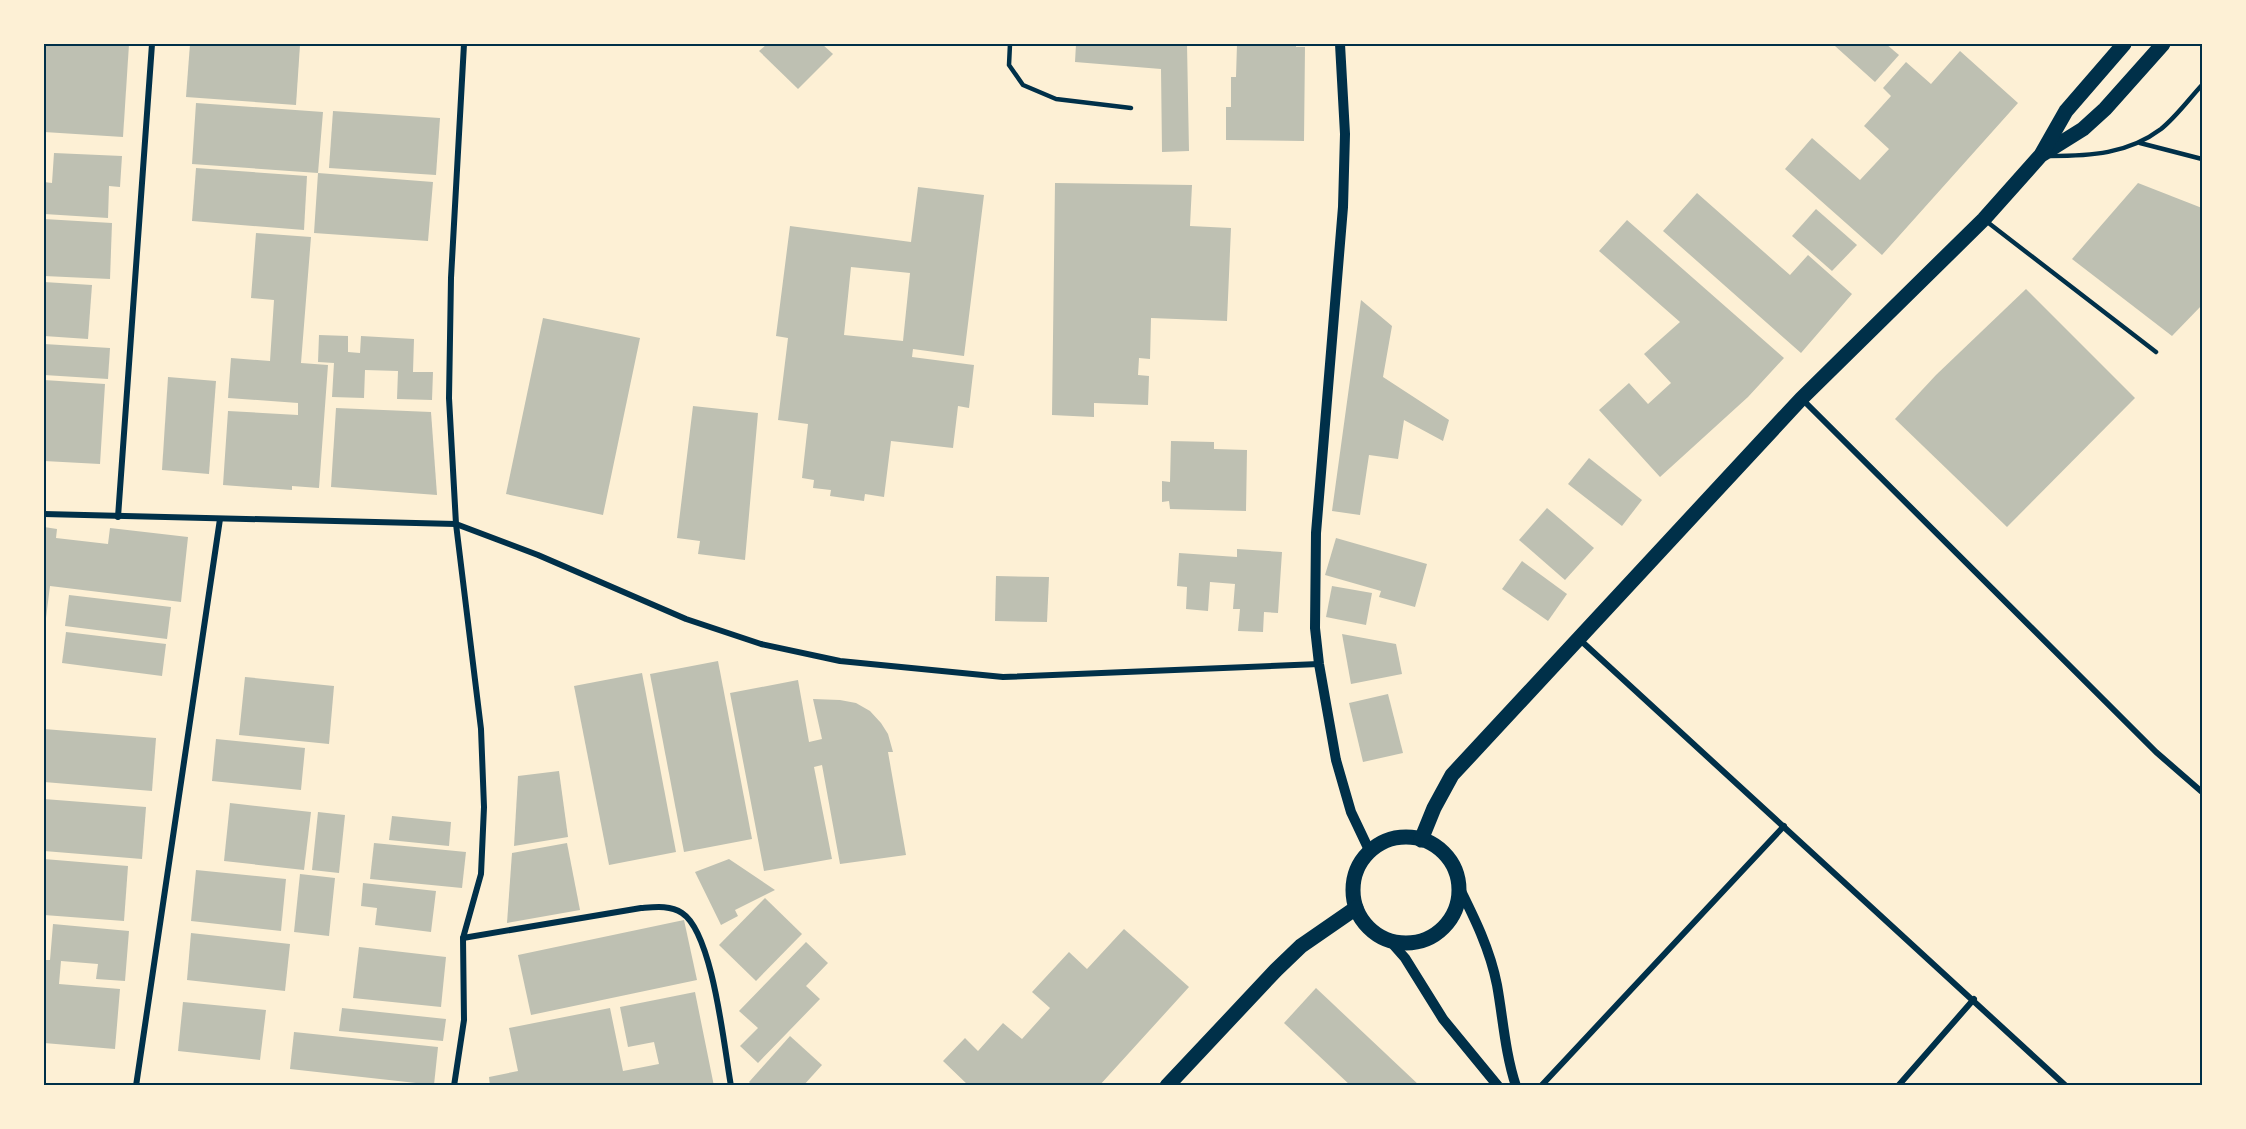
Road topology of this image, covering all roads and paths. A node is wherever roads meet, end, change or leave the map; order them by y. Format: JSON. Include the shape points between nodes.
{"nodes":[{"id":1,"x":152,"y":44,"type":"edge"},
{"id":2,"x":464,"y":44,"type":"edge"},
{"id":3,"x":1010,"y":44,"type":"edge"},
{"id":4,"x":1340,"y":44,"type":"edge"},
{"id":5,"x":2124,"y":44,"type":"edge"},
{"id":6,"x":2163,"y":44,"type":"edge"},
{"id":7,"x":2202,"y":85,"type":"edge"},
{"id":8,"x":1131,"y":108,"type":"dead end"},
{"id":9,"x":2140,"y":143,"type":"junction"},
{"id":10,"x":2041,"y":155,"type":"junction"},
{"id":11,"x":2202,"y":159,"type":"edge"},
{"id":12,"x":1984,"y":219,"type":"junction"},
{"id":13,"x":2156,"y":352,"type":"dead end"},
{"id":14,"x":1801,"y":399,"type":"junction"},
{"id":15,"x":44,"y":514,"type":"edge"},
{"id":16,"x":118,"y":517,"type":"junction"},
{"id":17,"x":220,"y":519,"type":"junction"},
{"id":18,"x":456,"y":524,"type":"junction"},
{"id":19,"x":1578,"y":638,"type":"junction"},
{"id":20,"x":1319,"y":664,"type":"junction"},
{"id":21,"x":2202,"y":792,"type":"edge"},
{"id":22,"x":1784,"y":826,"type":"junction"},
{"id":23,"x":1421,"y":840,"type":"junction"},
{"id":24,"x":1370,"y":852,"type":"junction"},
{"id":25,"x":1458,"y":885,"type":"junction"},
{"id":26,"x":1356,"y":908,"type":"junction"},
{"id":27,"x":463,"y":938,"type":"junction"},
{"id":28,"x":1390,"y":941,"type":"junction"},
{"id":29,"x":1974,"y":999,"type":"junction"},
{"id":30,"x":136,"y":1086,"type":"edge"},
{"id":31,"x":454,"y":1086,"type":"edge"},
{"id":32,"x":731,"y":1086,"type":"edge"},
{"id":33,"x":1167,"y":1086,"type":"edge"},
{"id":34,"x":1498,"y":1086,"type":"edge"},
{"id":35,"x":1516,"y":1086,"type":"edge"},
{"id":36,"x":1541,"y":1086,"type":"edge"},
{"id":37,"x":1898,"y":1086,"type":"edge"},
{"id":38,"x":2066,"y":1086,"type":"edge"}],
"edges":[{"from":1,"to":16,"type":"street"},
{"from":2,"to":18,"type":"street","via":[[450,314],[449,398]]},
{"from":3,"to":8,"type":"lane","via":[[1009,65],[1023,85],[1056,99]]},
{"from":4,"to":20,"type":"street","via":[[1345,134],[1343,207],[1316,532],[1315,628]]},
{"from":5,"to":10,"type":"main road","via":[[2066,111]]},
{"from":6,"to":10,"type":"main road","via":[[2083,129]]},
{"from":7,"to":9,"type":"lane","via":[[2162,128]]},
{"from":9,"to":10,"type":"lane","via":[[2084,156]]},
{"from":9,"to":11,"type":"lane"},
{"from":10,"to":12,"type":"main road"},
{"from":12,"to":13,"type":"lane"},
{"from":12,"to":14,"type":"main road"},
{"from":14,"to":19,"type":"main road"},
{"from":14,"to":21,"type":"street","via":[[2156,752]]},
{"from":15,"to":16,"type":"street"},
{"from":16,"to":17,"type":"street"},
{"from":17,"to":18,"type":"street"},
{"from":17,"to":30,"type":"street"},
{"from":18,"to":20,"type":"street","via":[[686,618],[760,644],[840,661],[1003,677]]},
{"from":18,"to":27,"type":"street","via":[[481,729],[484,807],[481,874]]},
{"from":19,"to":22,"type":"street"},
{"from":19,"to":23,"type":"main road","via":[[1452,775]]},
{"from":20,"to":24,"type":"street","via":[[1336,760],[1351,812]]},
{"from":22,"to":29,"type":"street"},
{"from":22,"to":36,"type":"street"},
{"from":23,"to":24,"type":"main road","via":[[1394,839]]},
{"from":23,"to":25,"type":"main road","via":[[1447,857]]},
{"from":24,"to":26,"type":"main road","via":[[1353,880]]},
{"from":25,"to":28,"type":"main road","via":[[1453,915],[1437,933],[1415,942]]},
{"from":25,"to":35,"type":"street","via":[[1488,949]]},
{"from":26,"to":28,"type":"main road","via":[[1369,928]]},
{"from":26,"to":33,"type":"main road","via":[[1301,946]]},
{"from":27,"to":31,"type":"street","via":[[464,1020]]},
{"from":27,"to":32,"type":"street","via":[[641,908],[665,908],[684,914],[696,927],[710,966]]},
{"from":28,"to":34,"type":"street","via":[[1443,1019]]},
{"from":29,"to":37,"type":"street"},
{"from":29,"to":38,"type":"street"}]}
